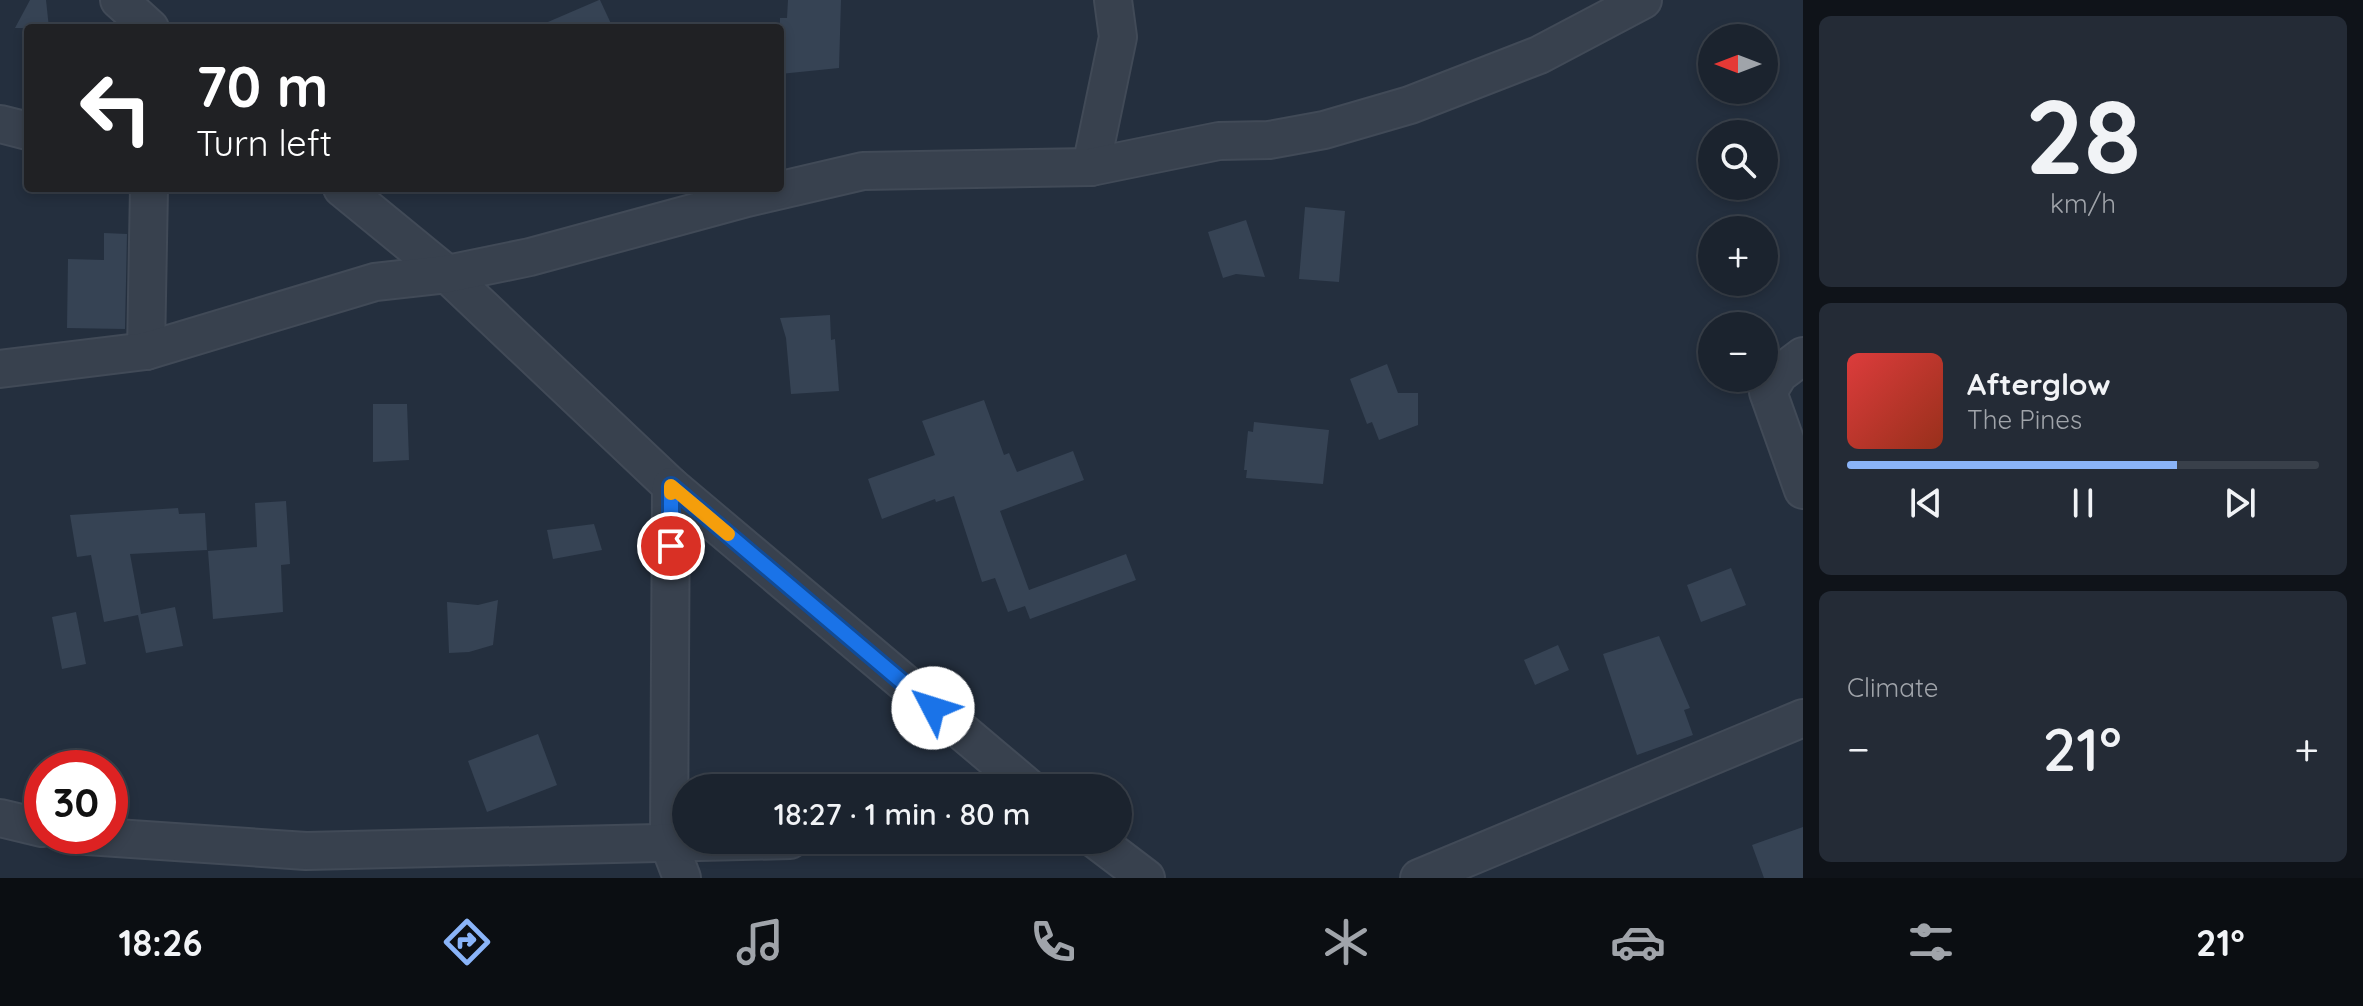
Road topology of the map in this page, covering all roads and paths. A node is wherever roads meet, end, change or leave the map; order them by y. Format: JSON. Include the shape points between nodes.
{"nodes":[{"id":1,"x":119,"y":0,"type":"edge"},
{"id":2,"x":1113,"y":0,"type":"edge"},
{"id":3,"x":1643,"y":0,"type":"edge"},
{"id":4,"x":146,"y":24,"type":"edge"},
{"id":5,"x":0,"y":124,"type":"edge"},
{"id":6,"x":24,"y":130,"type":"edge"},
{"id":7,"x":1091,"y":167,"type":"junction"},
{"id":8,"x":784,"y":189,"type":"edge"},
{"id":9,"x":149,"y":192,"type":"edge"},
{"id":10,"x":347,"y":192,"type":"edge"},
{"id":11,"x":773,"y":192,"type":"edge"},
{"id":12,"x":447,"y":274,"type":"junction"},
{"id":13,"x":146,"y":351,"type":"junction"},
{"id":14,"x":1803,"y":356,"type":"edge"},
{"id":15,"x":0,"y":369,"type":"edge"},
{"id":16,"x":671,"y":486,"type":"junction"},
{"id":17,"x":1803,"y":490,"type":"edge"},
{"id":18,"x":1803,"y":718,"type":"edge"},
{"id":19,"x":1012,"y":774,"type":"edge"},
{"id":20,"x":0,"y":818,"type":"edge"},
{"id":21,"x":24,"y":824,"type":"edge"},
{"id":22,"x":128,"y":839,"type":"edge"},
{"id":23,"x":669,"y":844,"type":"junction"},
{"id":24,"x":672,"y":844,"type":"edge"},
{"id":25,"x":306,"y":851,"type":"junction"},
{"id":26,"x":1114,"y":854,"type":"edge"},
{"id":27,"x":336,"y":878,"type":"edge"},
{"id":28,"x":682,"y":878,"type":"edge"},
{"id":29,"x":1146,"y":878,"type":"edge"},
{"id":30,"x":1419,"y":878,"type":"edge"}],
"edges":[{"from":1,"to":4,"type":"street"},
{"from":2,"to":7,"type":"street","via":[[1118,37]]},
{"from":3,"to":7,"type":"street","via":[[1539,55],[1410,105],[1324,130],[1269,140],[1219,141]]},
{"from":5,"to":6,"type":"street"},
{"from":7,"to":8,"type":"street","via":[[863,171]]},
{"from":9,"to":13,"type":"street"},
{"from":10,"to":12,"type":"street"},
{"from":11,"to":12,"type":"street"},
{"from":12,"to":13,"type":"street","via":[[375,282]]},
{"from":12,"to":16,"type":"street"},
{"from":13,"to":15,"type":"street"},
{"from":14,"to":17,"type":"street","via":[[1779,374],[1768,392]]},
{"from":16,"to":19,"type":"street"},
{"from":16,"to":23,"type":"street"},
{"from":18,"to":30,"type":"street"},
{"from":20,"to":21,"type":"street"},
{"from":22,"to":25,"type":"street"},
{"from":23,"to":24,"type":"street"},
{"from":23,"to":25,"type":"street"},
{"from":23,"to":28,"type":"street"},
{"from":25,"to":27,"type":"street"},
{"from":26,"to":29,"type":"street"}]}
